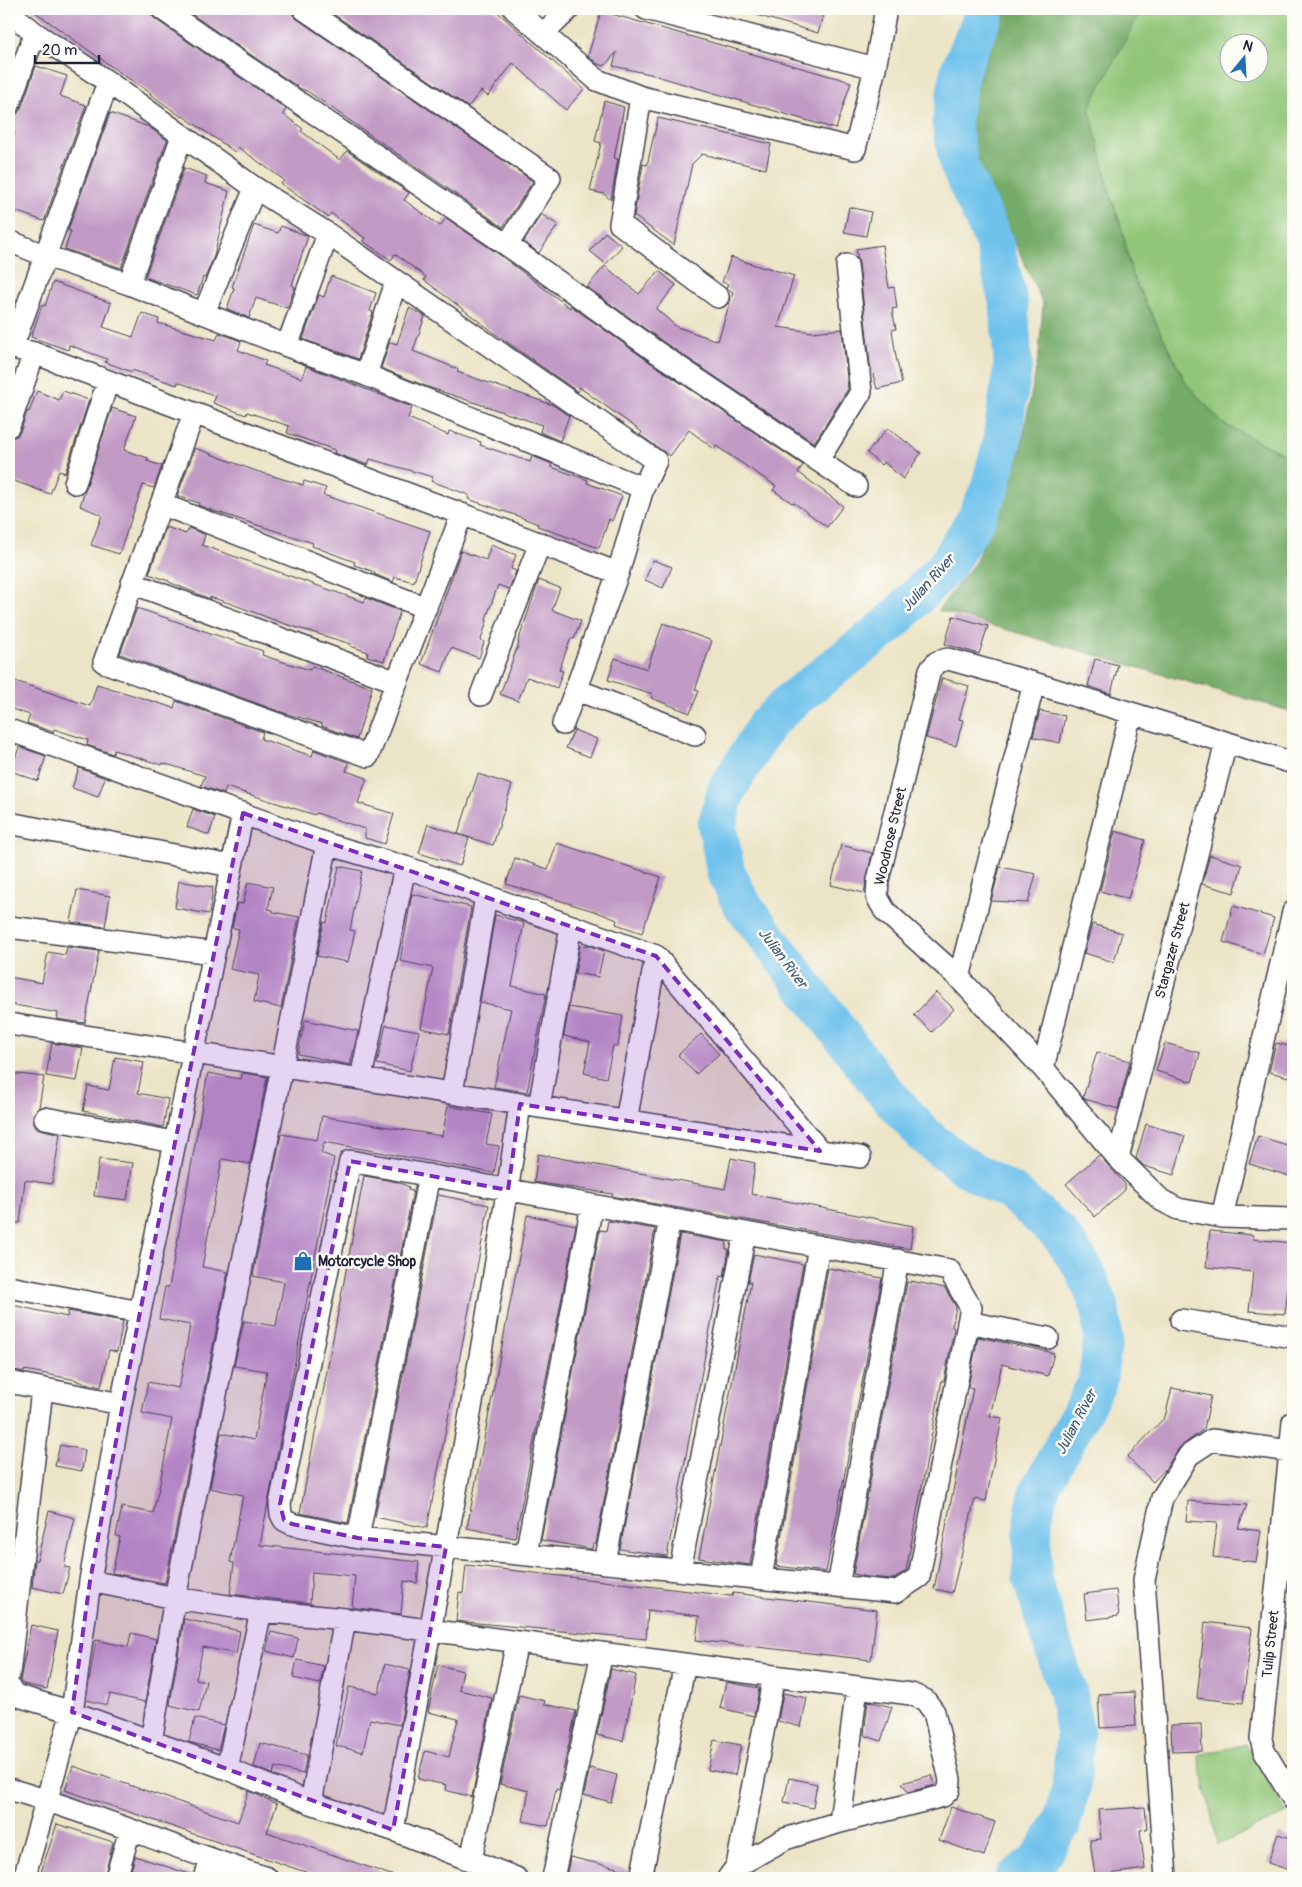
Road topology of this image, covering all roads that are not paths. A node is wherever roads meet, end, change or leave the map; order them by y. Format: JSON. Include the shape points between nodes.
{"nodes":[{"id":1,"x":162,"y":9,"type":"edge"},
{"id":2,"x":304,"y":9,"type":"edge"},
{"id":3,"x":514,"y":9,"type":"edge"},
{"id":4,"x":569,"y":9,"type":"edge"},
{"id":5,"x":646,"y":9,"type":"edge"},
{"id":6,"x":886,"y":9,"type":"edge"},
{"id":7,"x":9,"y":12,"type":"edge"},
{"id":8,"x":35,"y":33,"type":"junction"},
{"id":9,"x":543,"y":34,"type":"junction"},
{"id":10,"x":875,"y":68,"type":"junction"},
{"id":11,"x":108,"y":82,"type":"junction"},
{"id":12,"x":642,"y":97,"type":"junction"},
{"id":13,"x":9,"y":104,"type":"edge"},
{"id":14,"x":182,"y":136,"type":"junction"},
{"id":15,"x":255,"y":188,"type":"junction"},
{"id":16,"x":328,"y":234,"type":"junction"},
{"id":17,"x":9,"y":241,"type":"edge"},
{"id":18,"x":507,"y":245,"type":"junction"},
{"id":19,"x":46,"y":256,"type":"junction"},
{"id":20,"x":847,"y":265,"type":"dead end"},
{"id":21,"x":396,"y":282,"type":"junction"},
{"id":22,"x":129,"y":284,"type":"junction"},
{"id":23,"x":718,"y":297,"type":"dead end"},
{"id":24,"x":204,"y":313,"type":"junction"},
{"id":25,"x":287,"y":346,"type":"junction"},
{"id":26,"x":10,"y":348,"type":"edge"},
{"id":27,"x":34,"y":353,"type":"junction"},
{"id":28,"x":366,"y":374,"type":"junction"},
{"id":29,"x":108,"y":381,"type":"junction"},
{"id":30,"x":194,"y":413,"type":"junction"},
{"id":31,"x":9,"y":426,"type":"edge"},
{"id":32,"x":818,"y":460,"type":"junction"},
{"id":33,"x":75,"y":483,"type":"dead end"},
{"id":34,"x":856,"y":486,"type":"dead end"},
{"id":35,"x":643,"y":488,"type":"junction"},
{"id":36,"x":161,"y":504,"type":"junction"},
{"id":37,"x":462,"y":514,"type":"junction"},
{"id":38,"x":540,"y":543,"type":"junction"},
{"id":39,"x":618,"y":573,"type":"junction"},
{"id":40,"x":132,"y":584,"type":"junction"},
{"id":41,"x":426,"y":608,"type":"junction"},
{"id":42,"x":397,"y":682,"type":"junction"},
{"id":43,"x":1034,"y":683,"type":"junction"},
{"id":44,"x":577,"y":690,"type":"junction"},
{"id":45,"x":482,"y":695,"type":"dead end"},
{"id":46,"x":1131,"y":713,"type":"junction"},
{"id":47,"x":564,"y":724,"type":"dead end"},
{"id":48,"x":9,"y":730,"type":"edge"},
{"id":49,"x":695,"y":735,"type":"dead end"},
{"id":50,"x":1226,"y":743,"type":"junction"},
{"id":51,"x":1293,"y":763,"type":"edge"},
{"id":52,"x":243,"y":812,"type":"junction"},
{"id":53,"x":9,"y":822,"type":"edge"},
{"id":54,"x":327,"y":844,"type":"junction"},
{"id":55,"x":232,"y":866,"type":"junction"},
{"id":56,"x":405,"y":867,"type":"junction"},
{"id":57,"x":486,"y":896,"type":"junction"},
{"id":58,"x":1293,"y":912,"type":"edge"},
{"id":59,"x":571,"y":926,"type":"junction"},
{"id":60,"x":9,"y":927,"type":"edge"},
{"id":61,"x":213,"y":953,"type":"junction"},
{"id":62,"x":1289,"y":953,"type":"edge"},
{"id":63,"x":656,"y":956,"type":"junction"},
{"id":64,"x":959,"y":978,"type":"junction"},
{"id":65,"x":9,"y":1024,"type":"edge"},
{"id":66,"x":192,"y":1052,"type":"junction"},
{"id":67,"x":281,"y":1066,"type":"junction"},
{"id":68,"x":1042,"y":1068,"type":"junction"},
{"id":69,"x":361,"y":1078,"type":"junction"},
{"id":70,"x":452,"y":1093,"type":"junction"},
{"id":71,"x":529,"y":1105,"type":"junction"},
{"id":72,"x":45,"y":1118,"type":"dead end"},
{"id":73,"x":626,"y":1121,"type":"junction"},
{"id":74,"x":174,"y":1142,"type":"junction"},
{"id":75,"x":820,"y":1151,"type":"junction"},
{"id":76,"x":860,"y":1158,"type":"dead end"},
{"id":77,"x":1118,"y":1158,"type":"junction"},
{"id":78,"x":429,"y":1175,"type":"junction"},
{"id":79,"x":508,"y":1190,"type":"junction"},
{"id":80,"x":592,"y":1205,"type":"junction"},
{"id":81,"x":1222,"y":1216,"type":"junction"},
{"id":82,"x":670,"y":1219,"type":"junction"},
{"id":83,"x":1293,"y":1220,"type":"edge"},
{"id":84,"x":745,"y":1232,"type":"junction"},
{"id":85,"x":819,"y":1246,"type":"junction"},
{"id":86,"x":898,"y":1260,"type":"junction"},
{"id":87,"x":9,"y":1287,"type":"edge"},
{"id":88,"x":140,"y":1312,"type":"junction"},
{"id":89,"x":1181,"y":1320,"type":"dead end"},
{"id":90,"x":968,"y":1322,"type":"junction"},
{"id":91,"x":1293,"y":1336,"type":"edge"},
{"id":92,"x":1048,"y":1338,"type":"dead end"},
{"id":93,"x":9,"y":1382,"type":"edge"},
{"id":94,"x":42,"y":1390,"type":"junction"},
{"id":95,"x":121,"y":1404,"type":"junction"},
{"id":96,"x":1293,"y":1422,"type":"edge"},
{"id":97,"x":1289,"y":1451,"type":"junction"},
{"id":98,"x":358,"y":1538,"type":"junction"},
{"id":99,"x":446,"y":1547,"type":"junction"},
{"id":100,"x":526,"y":1554,"type":"junction"},
{"id":101,"x":605,"y":1563,"type":"junction"},
{"id":102,"x":680,"y":1570,"type":"junction"},
{"id":103,"x":761,"y":1578,"type":"junction"},
{"id":104,"x":90,"y":1581,"type":"junction"},
{"id":105,"x":838,"y":1586,"type":"junction"},
{"id":106,"x":175,"y":1598,"type":"junction"},
{"id":107,"x":261,"y":1611,"type":"junction"},
{"id":108,"x":345,"y":1619,"type":"junction"},
{"id":109,"x":429,"y":1630,"type":"junction"},
{"id":110,"x":517,"y":1642,"type":"junction"},
{"id":111,"x":602,"y":1653,"type":"junction"},
{"id":112,"x":685,"y":1664,"type":"junction"},
{"id":113,"x":9,"y":1674,"type":"edge"},
{"id":114,"x":774,"y":1676,"type":"junction"},
{"id":115,"x":9,"y":1687,"type":"edge"},
{"id":116,"x":858,"y":1687,"type":"junction"},
{"id":117,"x":72,"y":1712,"type":"junction"},
{"id":118,"x":151,"y":1742,"type":"junction"},
{"id":119,"x":227,"y":1769,"type":"junction"},
{"id":120,"x":9,"y":1789,"type":"edge"},
{"id":121,"x":1293,"y":1799,"type":"edge"},
{"id":122,"x":48,"y":1800,"type":"junction"},
{"id":123,"x":311,"y":1803,"type":"junction"},
{"id":124,"x":840,"y":1822,"type":"junction"},
{"id":125,"x":130,"y":1830,"type":"junction"},
{"id":126,"x":393,"y":1830,"type":"junction"},
{"id":127,"x":471,"y":1860,"type":"junction"},
{"id":128,"x":208,"y":1869,"type":"edge"},
{"id":129,"x":733,"y":1872,"type":"edge"},
{"id":130,"x":24,"y":1878,"type":"edge"},
{"id":131,"x":116,"y":1878,"type":"edge"},
{"id":132,"x":267,"y":1878,"type":"edge"},
{"id":133,"x":516,"y":1878,"type":"edge"},
{"id":134,"x":552,"y":1878,"type":"edge"},
{"id":135,"x":641,"y":1878,"type":"edge"},
{"id":136,"x":1166,"y":1878,"type":"edge"}],
"edges":[{"from":1,"to":18,"type":"street"},
{"from":2,"to":18,"type":"street","via":[[550,178]]},
{"from":3,"to":9,"type":"street"},
{"from":4,"to":9,"type":"street"},
{"from":5,"to":10,"type":"street"},
{"from":6,"to":10,"type":"street"},
{"from":7,"to":8,"type":"street"},
{"from":8,"to":11,"type":"street"},
{"from":8,"to":13,"type":"street"},
{"from":9,"to":12,"type":"street","via":[[597,80]]},
{"from":10,"to":12,"type":"street","via":[[855,149]]},
{"from":11,"to":14,"type":"street"},
{"from":11,"to":19,"type":"street"},
{"from":12,"to":23,"type":"street","via":[[620,224]]},
{"from":14,"to":15,"type":"street"},
{"from":14,"to":22,"type":"street"},
{"from":15,"to":16,"type":"street"},
{"from":15,"to":24,"type":"street"},
{"from":16,"to":21,"type":"street"},
{"from":16,"to":25,"type":"street"},
{"from":17,"to":19,"type":"street"},
{"from":18,"to":32,"type":"street","via":[[658,353]]},
{"from":19,"to":22,"type":"street"},
{"from":19,"to":26,"type":"street"},
{"from":20,"to":32,"type":"street","via":[[861,392]]},
{"from":21,"to":28,"type":"street"},
{"from":21,"to":35,"type":"street","via":[[656,461]]},
{"from":22,"to":24,"type":"street"},
{"from":24,"to":25,"type":"street"},
{"from":25,"to":28,"type":"street"},
{"from":26,"to":27,"type":"street"},
{"from":27,"to":29,"type":"street"},
{"from":27,"to":31,"type":"street"},
{"from":28,"to":35,"type":"street"},
{"from":29,"to":30,"type":"street"},
{"from":29,"to":33,"type":"street"},
{"from":30,"to":36,"type":"street"},
{"from":30,"to":37,"type":"street"},
{"from":32,"to":34,"type":"street"},
{"from":35,"to":39,"type":"street"},
{"from":36,"to":40,"type":"street"},
{"from":36,"to":41,"type":"street"},
{"from":37,"to":38,"type":"street"},
{"from":37,"to":41,"type":"street"},
{"from":38,"to":39,"type":"street"},
{"from":38,"to":45,"type":"street"},
{"from":39,"to":44,"type":"street"},
{"from":40,"to":42,"type":"street"},
{"from":40,"to":42,"type":"street","via":[[104,662],[368,756]]},
{"from":41,"to":42,"type":"street"},
{"from":43,"to":46,"type":"street","name":"Woodrose Street"},
{"from":43,"to":64,"type":"street"},
{"from":43,"to":64,"type":"street","name":"Woodrose Street","via":[[948,659],[937,662],[930,670],[878,880],[877,897],[885,911]]},
{"from":44,"to":47,"type":"street"},
{"from":44,"to":49,"type":"street"},
{"from":46,"to":50,"type":"street","name":"Woodrose Street"},
{"from":46,"to":68,"type":"street"},
{"from":48,"to":52,"type":"street"},
{"from":50,"to":51,"type":"street","name":"Woodrose Street"},
{"from":50,"to":77,"type":"street","name":"Stargazer Street"},
{"from":52,"to":54,"type":"street"},
{"from":52,"to":55,"type":"street"},
{"from":53,"to":55,"type":"street"},
{"from":54,"to":56,"type":"street"},
{"from":54,"to":67,"type":"street"},
{"from":55,"to":61,"type":"street"},
{"from":56,"to":57,"type":"street"},
{"from":56,"to":69,"type":"street"},
{"from":57,"to":59,"type":"street"},
{"from":57,"to":70,"type":"street"},
{"from":58,"to":62,"type":"street"},
{"from":59,"to":63,"type":"street"},
{"from":59,"to":71,"type":"street"},
{"from":60,"to":61,"type":"street"},
{"from":61,"to":66,"type":"street"},
{"from":62,"to":81,"type":"street"},
{"from":63,"to":73,"type":"street"},
{"from":63,"to":75,"type":"street"},
{"from":64,"to":68,"type":"street","name":"Woodrose Street"},
{"from":65,"to":66,"type":"street"},
{"from":66,"to":67,"type":"street"},
{"from":66,"to":74,"type":"street"},
{"from":67,"to":69,"type":"street"},
{"from":67,"to":106,"type":"street"},
{"from":68,"to":77,"type":"street","name":"Woodrose Street"},
{"from":69,"to":70,"type":"street"},
{"from":70,"to":71,"type":"street"},
{"from":71,"to":73,"type":"street"},
{"from":71,"to":79,"type":"street"},
{"from":72,"to":74,"type":"street"},
{"from":73,"to":75,"type":"street"},
{"from":74,"to":88,"type":"street"},
{"from":75,"to":76,"type":"street"},
{"from":77,"to":81,"type":"street","name":"Woodrose Street","via":[[1161,1200],[1178,1209]]},
{"from":78,"to":79,"type":"street"},
{"from":78,"to":98,"type":"street"},
{"from":78,"to":98,"type":"street","via":[[350,1161],[280,1504],[284,1520],[292,1524]]},
{"from":79,"to":80,"type":"street"},
{"from":79,"to":99,"type":"street"},
{"from":80,"to":82,"type":"street"},
{"from":80,"to":100,"type":"street"},
{"from":81,"to":83,"type":"street","name":"Woodrose Street"},
{"from":82,"to":84,"type":"street"},
{"from":82,"to":101,"type":"street"},
{"from":84,"to":85,"type":"street"},
{"from":84,"to":102,"type":"street"},
{"from":85,"to":86,"type":"street"},
{"from":85,"to":103,"type":"street"},
{"from":86,"to":90,"type":"street","via":[[949,1270],[971,1308]]},
{"from":86,"to":105,"type":"street"},
{"from":87,"to":88,"type":"street"},
{"from":88,"to":95,"type":"street"},
{"from":89,"to":91,"type":"street"},
{"from":90,"to":92,"type":"street"},
{"from":90,"to":105,"type":"street","via":[[919,1577],[896,1592]]},
{"from":93,"to":94,"type":"street"},
{"from":94,"to":95,"type":"street"},
{"from":94,"to":113,"type":"street"},
{"from":95,"to":104,"type":"street"},
{"from":96,"to":97,"type":"street","name":"Tulip Street"},
{"from":97,"to":121,"type":"street","name":"Tulip Street","via":[[1261,1739],[1264,1751]]},
{"from":97,"to":136,"type":"street","via":[[1212,1440],[1189,1455],[1162,1498],[1144,1580]]},
{"from":98,"to":99,"type":"street"},
{"from":99,"to":100,"type":"street"},
{"from":99,"to":109,"type":"street"},
{"from":100,"to":101,"type":"street"},
{"from":101,"to":102,"type":"street"},
{"from":102,"to":103,"type":"street"},
{"from":103,"to":105,"type":"street"},
{"from":104,"to":106,"type":"street"},
{"from":104,"to":117,"type":"street"},
{"from":106,"to":107,"type":"street"},
{"from":106,"to":118,"type":"street"},
{"from":107,"to":108,"type":"street"},
{"from":107,"to":119,"type":"street"},
{"from":108,"to":109,"type":"street"},
{"from":108,"to":123,"type":"street"},
{"from":109,"to":110,"type":"street"},
{"from":109,"to":126,"type":"street"},
{"from":110,"to":111,"type":"street"},
{"from":110,"to":127,"type":"street"},
{"from":111,"to":112,"type":"street"},
{"from":111,"to":134,"type":"street"},
{"from":112,"to":114,"type":"street"},
{"from":112,"to":135,"type":"street"},
{"from":114,"to":116,"type":"street"},
{"from":114,"to":129,"type":"street"},
{"from":115,"to":117,"type":"street","via":[[16,1695]]},
{"from":116,"to":124,"type":"street"},
{"from":116,"to":124,"type":"street","via":[[911,1694],[925,1700],[934,1712],[950,1780],[949,1790],[943,1796]]},
{"from":117,"to":118,"type":"street"},
{"from":117,"to":122,"type":"street"},
{"from":118,"to":119,"type":"street"},
{"from":119,"to":123,"type":"street"},
{"from":120,"to":122,"type":"street"},
{"from":122,"to":125,"type":"street"},
{"from":122,"to":130,"type":"street"},
{"from":123,"to":126,"type":"street"},
{"from":124,"to":129,"type":"street","via":[[785,1839]]},
{"from":125,"to":128,"type":"street"},
{"from":125,"to":131,"type":"street"},
{"from":126,"to":127,"type":"street"},
{"from":127,"to":133,"type":"street"},
{"from":128,"to":132,"type":"street"}]}
